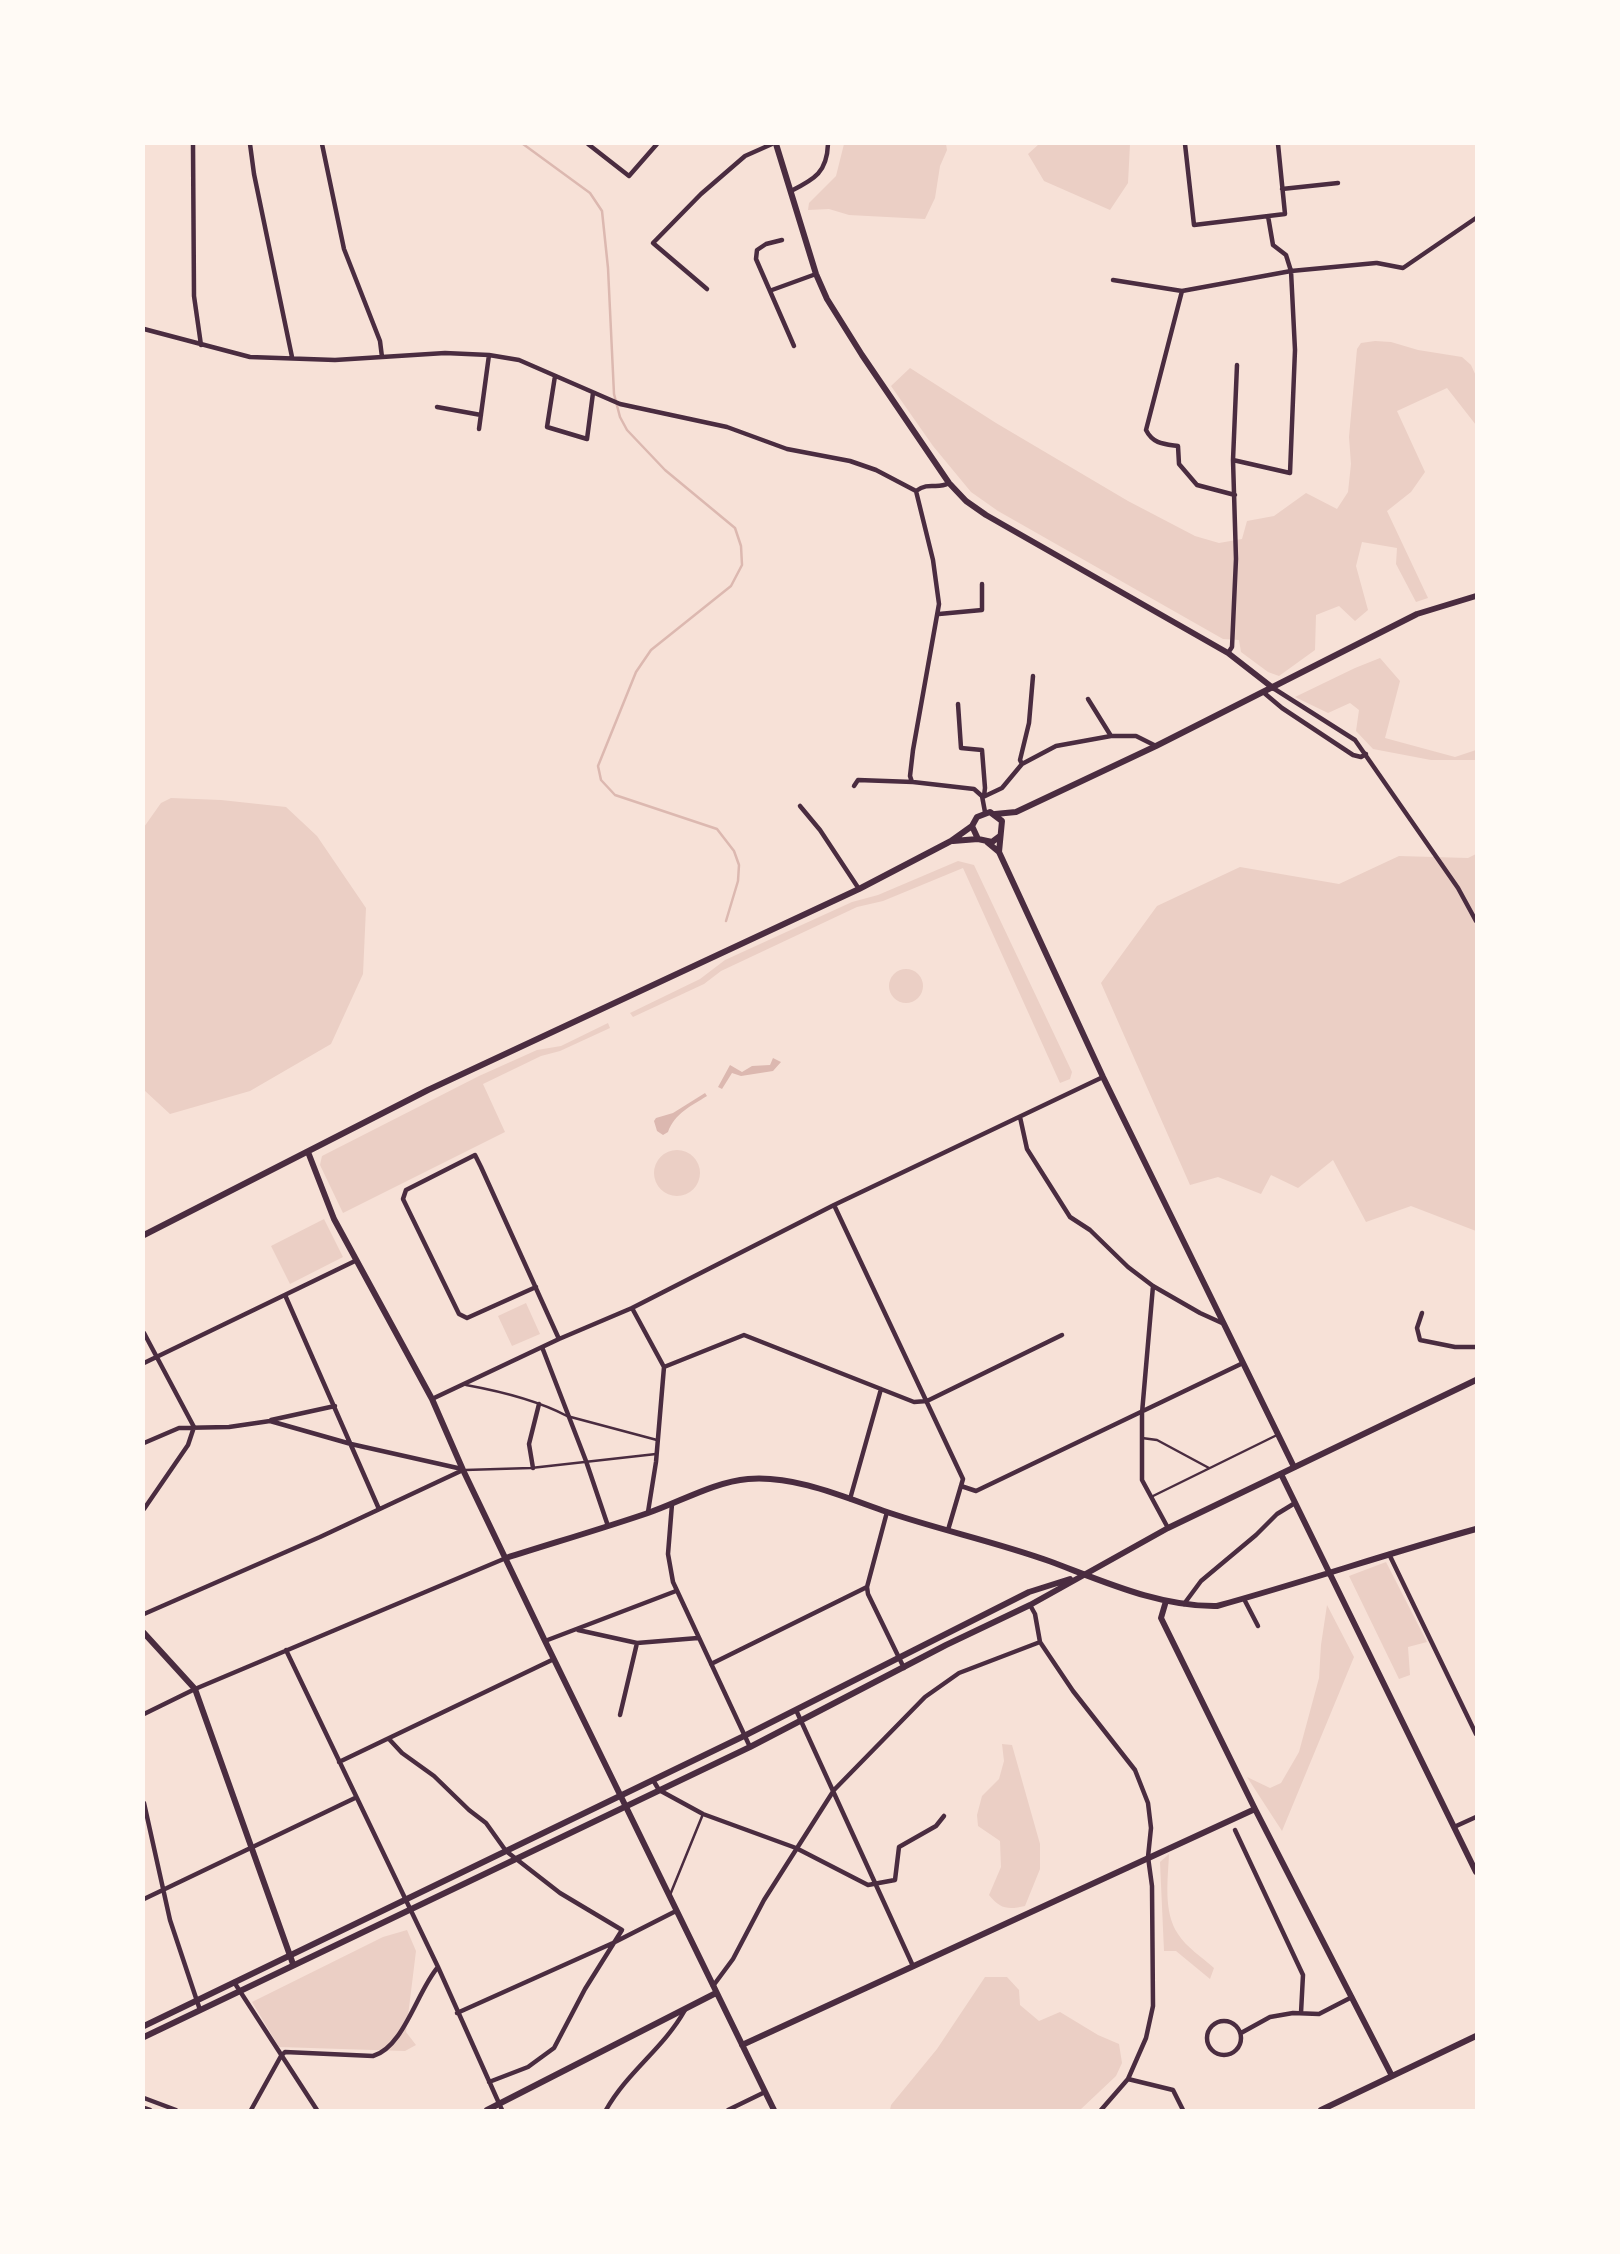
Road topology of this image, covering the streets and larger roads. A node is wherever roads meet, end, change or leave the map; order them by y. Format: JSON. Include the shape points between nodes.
{"nodes":[{"id":1,"x":193,"y":144,"type":"edge"},
{"id":2,"x":250,"y":144,"type":"edge"},
{"id":3,"x":322,"y":144,"type":"edge"},
{"id":4,"x":588,"y":144,"type":"edge"},
{"id":5,"x":657,"y":144,"type":"edge"},
{"id":6,"x":774,"y":144,"type":"edge"},
{"id":7,"x":828,"y":144,"type":"edge"},
{"id":8,"x":1185,"y":144,"type":"edge"},
{"id":9,"x":1278,"y":144,"type":"edge"},
{"id":10,"x":1338,"y":183,"type":"dead end"},
{"id":11,"x":1282,"y":189,"type":"junction"},
{"id":12,"x":791,"y":191,"type":"junction"},
{"id":13,"x":1268,"y":216,"type":"junction"},
{"id":14,"x":1476,"y":218,"type":"edge"},
{"id":15,"x":782,"y":240,"type":"dead end"},
{"id":16,"x":1291,"y":271,"type":"junction"},
{"id":17,"x":816,"y":274,"type":"junction"},
{"id":18,"x":1113,"y":280,"type":"dead end"},
{"id":19,"x":706,"y":289,"type":"dead end"},
{"id":20,"x":772,"y":290,"type":"junction"},
{"id":21,"x":1182,"y":291,"type":"junction"},
{"id":22,"x":144,"y":329,"type":"edge"},
{"id":23,"x":201,"y":345,"type":"junction"},
{"id":24,"x":794,"y":346,"type":"dead end"},
{"id":25,"x":489,"y":355,"type":"junction"},
{"id":26,"x":292,"y":357,"type":"junction"},
{"id":27,"x":382,"y":358,"type":"junction"},
{"id":28,"x":1237,"y":365,"type":"dead end"},
{"id":29,"x":555,"y":376,"type":"junction"},
{"id":30,"x":593,"y":393,"type":"junction"},
{"id":31,"x":437,"y":407,"type":"dead end"},
{"id":32,"x":481,"y":415,"type":"junction"},
{"id":33,"x":479,"y":429,"type":"dead end"},
{"id":34,"x":1233,"y":460,"type":"junction"},
{"id":35,"x":949,"y":484,"type":"junction"},
{"id":36,"x":916,"y":491,"type":"junction"},
{"id":37,"x":1235,"y":495,"type":"junction"},
{"id":38,"x":982,"y":584,"type":"dead end"},
{"id":39,"x":1476,"y":596,"type":"edge"},
{"id":40,"x":939,"y":614,"type":"junction"},
{"id":41,"x":1228,"y":653,"type":"junction"},
{"id":42,"x":1032,"y":676,"type":"dead end"},
{"id":43,"x":1273,"y":688,"type":"junction"},
{"id":44,"x":1263,"y":692,"type":"junction"},
{"id":45,"x":1088,"y":699,"type":"dead end"},
{"id":46,"x":958,"y":704,"type":"dead end"},
{"id":47,"x":1111,"y":736,"type":"junction"},
{"id":48,"x":1156,"y":746,"type":"junction"},
{"id":49,"x":1366,"y":754,"type":"junction"},
{"id":50,"x":1023,"y":764,"type":"junction"},
{"id":51,"x":912,"y":782,"type":"junction"},
{"id":52,"x":854,"y":786,"type":"dead end"},
{"id":53,"x":983,"y":796,"type":"junction"},
{"id":54,"x":800,"y":806,"type":"dead end"},
{"id":55,"x":985,"y":812,"type":"junction"},
{"id":56,"x":1016,"y":812,"type":"junction"},
{"id":57,"x":995,"y":814,"type":"junction"},
{"id":58,"x":972,"y":826,"type":"junction"},
{"id":59,"x":1003,"y":826,"type":"junction"},
{"id":60,"x":1000,"y":836,"type":"junction"},
{"id":61,"x":978,"y":839,"type":"junction"},
{"id":62,"x":951,"y":841,"type":"junction"},
{"id":63,"x":988,"y":842,"type":"junction"},
{"id":64,"x":999,"y":852,"type":"junction"},
{"id":65,"x":859,"y":889,"type":"junction"},
{"id":66,"x":1476,"y":921,"type":"edge"},
{"id":67,"x":1102,"y":1077,"type":"junction"},
{"id":68,"x":1020,"y":1117,"type":"junction"},
{"id":69,"x":309,"y":1152,"type":"junction"},
{"id":70,"x":834,"y":1205,"type":"junction"},
{"id":71,"x":144,"y":1235,"type":"edge"},
{"id":72,"x":355,"y":1261,"type":"junction"},
{"id":73,"x":1153,"y":1286,"type":"junction"},
{"id":74,"x":536,"y":1287,"type":"junction"},
{"id":75,"x":285,"y":1295,"type":"junction"},
{"id":76,"x":632,"y":1308,"type":"junction"},
{"id":77,"x":1422,"y":1313,"type":"dead end"},
{"id":78,"x":1223,"y":1323,"type":"junction"},
{"id":79,"x":144,"y":1333,"type":"edge"},
{"id":80,"x":1062,"y":1335,"type":"dead end"},
{"id":81,"x":559,"y":1339,"type":"junction"},
{"id":82,"x":542,"y":1347,"type":"junction"},
{"id":83,"x":1476,"y":1347,"type":"edge"},
{"id":84,"x":156,"y":1357,"type":"junction"},
{"id":85,"x":144,"y":1363,"type":"edge"},
{"id":86,"x":1243,"y":1363,"type":"junction"},
{"id":87,"x":664,"y":1367,"type":"junction"},
{"id":88,"x":1476,"y":1380,"type":"edge"},
{"id":89,"x":881,"y":1389,"type":"junction"},
{"id":90,"x":432,"y":1399,"type":"junction"},
{"id":91,"x":927,"y":1401,"type":"junction"},
{"id":92,"x":539,"y":1404,"type":"road end"},
{"id":93,"x":335,"y":1406,"type":"junction"},
{"id":94,"x":1142,"y":1413,"type":"junction"},
{"id":95,"x":270,"y":1420,"type":"junction"},
{"id":96,"x":194,"y":1427,"type":"junction"},
{"id":97,"x":144,"y":1443,"type":"edge"},
{"id":98,"x":351,"y":1444,"type":"junction"},
{"id":99,"x":1294,"y":1467,"type":"junction"},
{"id":100,"x":533,"y":1468,"type":"road end"},
{"id":101,"x":463,"y":1470,"type":"junction"},
{"id":102,"x":1281,"y":1474,"type":"junction"},
{"id":103,"x":961,"y":1486,"type":"junction"},
{"id":104,"x":850,"y":1499,"type":"junction"},
{"id":105,"x":1295,"y":1503,"type":"junction"},
{"id":106,"x":672,"y":1504,"type":"junction"},
{"id":107,"x":144,"y":1509,"type":"edge"},
{"id":108,"x":379,"y":1509,"type":"junction"},
{"id":109,"x":887,"y":1512,"type":"junction"},
{"id":110,"x":648,"y":1513,"type":"junction"},
{"id":111,"x":608,"y":1526,"type":"junction"},
{"id":112,"x":1168,"y":1528,"type":"junction"},
{"id":113,"x":1476,"y":1530,"type":"edge"},
{"id":114,"x":948,"y":1531,"type":"junction"},
{"id":115,"x":1389,"y":1554,"type":"junction"},
{"id":116,"x":506,"y":1558,"type":"junction"},
{"id":117,"x":1329,"y":1574,"type":"junction"},
{"id":118,"x":1082,"y":1575,"type":"junction"},
{"id":119,"x":867,"y":1587,"type":"junction"},
{"id":120,"x":677,"y":1591,"type":"junction"},
{"id":121,"x":1244,"y":1599,"type":"junction"},
{"id":122,"x":1166,"y":1601,"type":"junction"},
{"id":123,"x":1030,"y":1605,"type":"junction"},
{"id":124,"x":1183,"y":1605,"type":"junction"},
{"id":125,"x":144,"y":1614,"type":"edge"},
{"id":126,"x":1258,"y":1626,"type":"dead end"},
{"id":127,"x":576,"y":1629,"type":"junction"},
{"id":128,"x":144,"y":1633,"type":"edge"},
{"id":129,"x":698,"y":1638,"type":"junction"},
{"id":130,"x":545,"y":1641,"type":"junction"},
{"id":131,"x":1040,"y":1642,"type":"junction"},
{"id":132,"x":637,"y":1643,"type":"junction"},
{"id":133,"x":286,"y":1650,"type":"junction"},
{"id":134,"x":899,"y":1656,"type":"junction"},
{"id":135,"x":554,"y":1659,"type":"junction"},
{"id":136,"x":711,"y":1664,"type":"junction"},
{"id":137,"x":904,"y":1668,"type":"junction"},
{"id":138,"x":195,"y":1689,"type":"junction"},
{"id":139,"x":795,"y":1709,"type":"junction"},
{"id":140,"x":144,"y":1714,"type":"edge"},
{"id":141,"x":620,"y":1715,"type":"dead end"},
{"id":142,"x":800,"y":1719,"type":"junction"},
{"id":143,"x":1476,"y":1734,"type":"edge"},
{"id":144,"x":744,"y":1736,"type":"junction"},
{"id":145,"x":389,"y":1738,"type":"junction"},
{"id":146,"x":750,"y":1747,"type":"junction"},
{"id":147,"x":339,"y":1762,"type":"junction"},
{"id":148,"x":653,"y":1780,"type":"junction"},
{"id":149,"x":659,"y":1790,"type":"junction"},
{"id":150,"x":834,"y":1790,"type":"junction"},
{"id":151,"x":621,"y":1795,"type":"junction"},
{"id":152,"x":355,"y":1798,"type":"junction"},
{"id":153,"x":144,"y":1803,"type":"edge"},
{"id":154,"x":627,"y":1806,"type":"junction"},
{"id":155,"x":1255,"y":1809,"type":"junction"},
{"id":156,"x":944,"y":1816,"type":"dead end"},
{"id":157,"x":1476,"y":1817,"type":"edge"},
{"id":158,"x":1454,"y":1827,"type":"junction"},
{"id":159,"x":1235,"y":1830,"type":"dead end"},
{"id":160,"x":251,"y":1848,"type":"junction"},
{"id":161,"x":796,"y":1848,"type":"junction"},
{"id":162,"x":506,"y":1851,"type":"junction"},
{"id":163,"x":1148,"y":1857,"type":"junction"},
{"id":164,"x":517,"y":1858,"type":"junction"},
{"id":165,"x":1476,"y":1872,"type":"edge"},
{"id":166,"x":877,"y":1883,"type":"junction"},
{"id":167,"x":163,"y":1890,"type":"junction"},
{"id":168,"x":144,"y":1899,"type":"edge"},
{"id":169,"x":404,"y":1900,"type":"junction"},
{"id":170,"x":409,"y":1910,"type":"junction"},
{"id":171,"x":676,"y":1910,"type":"junction"},
{"id":172,"x":613,"y":1943,"type":"junction"},
{"id":173,"x":289,"y":1955,"type":"junction"},
{"id":174,"x":293,"y":1964,"type":"junction"},
{"id":175,"x":914,"y":1966,"type":"junction"},
{"id":176,"x":438,"y":1967,"type":"junction"},
{"id":177,"x":234,"y":1982,"type":"junction"},
{"id":178,"x":714,"y":1990,"type":"junction"},
{"id":179,"x":239,"y":1991,"type":"junction"},
{"id":180,"x":1352,"y":1997,"type":"junction"},
{"id":181,"x":195,"y":2001,"type":"junction"},
{"id":182,"x":685,"y":2009,"type":"junction"},
{"id":183,"x":200,"y":2010,"type":"junction"},
{"id":184,"x":457,"y":2013,"type":"junction"},
{"id":185,"x":1301,"y":2013,"type":"junction"},
{"id":186,"x":144,"y":2026,"type":"edge"},
{"id":187,"x":1241,"y":2033,"type":"junction"},
{"id":188,"x":1476,"y":2036,"type":"edge"},
{"id":189,"x":144,"y":2037,"type":"edge"},
{"id":190,"x":742,"y":2045,"type":"junction"},
{"id":191,"x":281,"y":2056,"type":"junction"},
{"id":192,"x":1392,"y":2076,"type":"junction"},
{"id":193,"x":1128,"y":2078,"type":"junction"},
{"id":194,"x":489,"y":2082,"type":"junction"},
{"id":195,"x":765,"y":2092,"type":"junction"},
{"id":196,"x":144,"y":2098,"type":"edge"},
{"id":197,"x":501,"y":2107,"type":"edge"},
{"id":198,"x":144,"y":2108,"type":"edge"},
{"id":199,"x":150,"y":2110,"type":"edge"},
{"id":200,"x":176,"y":2110,"type":"edge"},
{"id":201,"x":251,"y":2110,"type":"edge"},
{"id":202,"x":317,"y":2110,"type":"edge"},
{"id":203,"x":486,"y":2110,"type":"edge"},
{"id":204,"x":606,"y":2110,"type":"edge"},
{"id":205,"x":728,"y":2110,"type":"edge"},
{"id":206,"x":774,"y":2110,"type":"edge"},
{"id":207,"x":1101,"y":2110,"type":"edge"},
{"id":208,"x":1183,"y":2110,"type":"edge"},
{"id":209,"x":1321,"y":2110,"type":"edge"}],
"edges":[{"from":1,"to":23,"type":"street","via":[[194,296]]},
{"from":2,"to":26,"type":"street"},
{"from":3,"to":27,"type":"street","via":[[344,249],[380,341]]},
{"from":4,"to":5,"type":"street","via":[[629,176]]},
{"from":6,"to":12,"type":"street"},
{"from":6,"to":19,"type":"street","via":[[745,156],[653,243]]},
{"from":7,"to":12,"type":"street","via":[[824,168]]},
{"from":8,"to":13,"type":"street","via":[[1194,225]]},
{"from":9,"to":11,"type":"street"},
{"from":10,"to":11,"type":"street"},
{"from":11,"to":13,"type":"street","via":[[1286,214]]},
{"from":12,"to":17,"type":"street"},
{"from":13,"to":16,"type":"street","via":[[1273,245],[1286,255]]},
{"from":14,"to":16,"type":"street","via":[[1403,268],[1377,263]]},
{"from":15,"to":20,"type":"street","via":[[757,250],[756,259]]},
{"from":16,"to":21,"type":"street"},
{"from":16,"to":34,"type":"street","via":[[1296,350],[1290,473]]},
{"from":17,"to":20,"type":"street"},
{"from":17,"to":35,"type":"street","via":[[862,355]]},
{"from":18,"to":21,"type":"street"},
{"from":20,"to":24,"type":"street"},
{"from":21,"to":37,"type":"street","via":[[1146,430],[1157,442],[1178,446],[1179,464],[1197,485]]},
{"from":22,"to":23,"type":"street"},
{"from":23,"to":26,"type":"street","via":[[250,357]]},
{"from":25,"to":27,"type":"street"},
{"from":25,"to":29,"type":"street","via":[[519,360]]},
{"from":25,"to":32,"type":"street"},
{"from":26,"to":27,"type":"street"},
{"from":28,"to":34,"type":"street"},
{"from":29,"to":30,"type":"street"},
{"from":29,"to":30,"type":"street","via":[[547,427],[587,439]]},
{"from":30,"to":36,"type":"street","via":[[620,404],[727,427],[787,449],[850,461]]},
{"from":31,"to":32,"type":"street"},
{"from":32,"to":33,"type":"street"},
{"from":34,"to":37,"type":"street"},
{"from":35,"to":36,"type":"street","via":[[928,484]]},
{"from":35,"to":41,"type":"street","via":[[986,515]]},
{"from":36,"to":40,"type":"street","via":[[933,560]]},
{"from":37,"to":41,"type":"street","via":[[1232,647]]},
{"from":38,"to":40,"type":"street","via":[[982,610]]},
{"from":39,"to":43,"type":"street","via":[[1417,614]]},
{"from":40,"to":51,"type":"street","via":[[913,750]]},
{"from":41,"to":43,"type":"street"},
{"from":42,"to":50,"type":"street"},
{"from":43,"to":44,"type":"street"},
{"from":43,"to":49,"type":"street","via":[[1355,740]]},
{"from":44,"to":48,"type":"street"},
{"from":44,"to":49,"type":"street","via":[[1353,755]]},
{"from":45,"to":47,"type":"street"},
{"from":46,"to":53,"type":"street","via":[[961,748],[982,751]]},
{"from":47,"to":48,"type":"street","via":[[1136,736]]},
{"from":47,"to":50,"type":"street","via":[[1056,746]]},
{"from":48,"to":56,"type":"street"},
{"from":49,"to":66,"type":"street"},
{"from":50,"to":53,"type":"street","via":[[1002,788]]},
{"from":51,"to":52,"type":"street","via":[[858,780]]},
{"from":51,"to":53,"type":"street","via":[[974,789]]},
{"from":53,"to":55,"type":"street"},
{"from":54,"to":65,"type":"street"},
{"from":55,"to":57,"type":"street"},
{"from":55,"to":58,"type":"street"},
{"from":56,"to":57,"type":"street"},
{"from":56,"to":59,"type":"street"},
{"from":57,"to":59,"type":"street"},
{"from":58,"to":61,"type":"street"},
{"from":58,"to":62,"type":"street"},
{"from":59,"to":60,"type":"street"},
{"from":60,"to":63,"type":"street"},
{"from":60,"to":64,"type":"street"},
{"from":61,"to":62,"type":"street"},
{"from":61,"to":63,"type":"street"},
{"from":62,"to":65,"type":"street"},
{"from":63,"to":64,"type":"street"},
{"from":64,"to":67,"type":"street"},
{"from":65,"to":69,"type":"street","via":[[428,1090]]},
{"from":67,"to":68,"type":"street"},
{"from":67,"to":78,"type":"street"},
{"from":68,"to":70,"type":"street"},
{"from":68,"to":73,"type":"street","via":[[1027,1149],[1070,1217]]},
{"from":69,"to":71,"type":"street"},
{"from":69,"to":72,"type":"street"},
{"from":70,"to":76,"type":"street"},
{"from":70,"to":91,"type":"street"},
{"from":72,"to":75,"type":"street"},
{"from":72,"to":90,"type":"street"},
{"from":73,"to":78,"type":"street"},
{"from":73,"to":94,"type":"street"},
{"from":74,"to":74,"type":"street","via":[[475,1155],[406,1190],[403,1199],[459,1314],[467,1318]]},
{"from":74,"to":81,"type":"street"},
{"from":75,"to":84,"type":"street"},
{"from":75,"to":93,"type":"street"},
{"from":76,"to":81,"type":"street"},
{"from":76,"to":87,"type":"street"},
{"from":77,"to":83,"type":"street","via":[[1420,1340]]},
{"from":78,"to":86,"type":"street"},
{"from":79,"to":84,"type":"street"},
{"from":80,"to":91,"type":"street"},
{"from":81,"to":82,"type":"street"},
{"from":82,"to":90,"type":"street"},
{"from":82,"to":111,"type":"street"},
{"from":84,"to":85,"type":"street"},
{"from":84,"to":96,"type":"street"},
{"from":86,"to":94,"type":"street"},
{"from":86,"to":99,"type":"street"},
{"from":87,"to":89,"type":"street","via":[[744,1335]]},
{"from":87,"to":110,"type":"street"},
{"from":88,"to":99,"type":"street"},
{"from":89,"to":91,"type":"street","via":[[914,1402]]},
{"from":89,"to":104,"type":"street"},
{"from":90,"to":101,"type":"street"},
{"from":91,"to":103,"type":"street","via":[[964,1479]]},
{"from":92,"to":100,"type":"street","via":[[529,1444]]},
{"from":93,"to":95,"type":"street"},
{"from":93,"to":98,"type":"street"},
{"from":94,"to":103,"type":"street","via":[[976,1491]]},
{"from":94,"to":112,"type":"street","via":[[1142,1480]]},
{"from":95,"to":96,"type":"street"},
{"from":95,"to":98,"type":"street"},
{"from":96,"to":97,"type":"street","via":[[179,1428]]},
{"from":96,"to":107,"type":"street","via":[[188,1445]]},
{"from":98,"to":101,"type":"street"},
{"from":98,"to":108,"type":"street"},
{"from":99,"to":102,"type":"street"},
{"from":101,"to":108,"type":"street"},
{"from":101,"to":116,"type":"street"},
{"from":102,"to":105,"type":"street"},
{"from":102,"to":112,"type":"street"},
{"from":103,"to":114,"type":"street"},
{"from":104,"to":106,"type":"street","via":[[783,1481],[748,1479]]},
{"from":104,"to":109,"type":"street"},
{"from":105,"to":117,"type":"street"},
{"from":105,"to":124,"type":"street","via":[[1201,1581]]},
{"from":106,"to":110,"type":"street"},
{"from":106,"to":120,"type":"street","via":[[668,1554]]},
{"from":108,"to":125,"type":"street"},
{"from":109,"to":114,"type":"street"},
{"from":109,"to":119,"type":"street"},
{"from":110,"to":111,"type":"street"},
{"from":111,"to":116,"type":"street"},
{"from":112,"to":118,"type":"street"},
{"from":113,"to":115,"type":"street"},
{"from":114,"to":118,"type":"street"},
{"from":115,"to":117,"type":"street"},
{"from":115,"to":143,"type":"street"},
{"from":116,"to":130,"type":"street"},
{"from":116,"to":133,"type":"street"},
{"from":117,"to":121,"type":"street"},
{"from":117,"to":158,"type":"street"},
{"from":118,"to":122,"type":"street"},
{"from":118,"to":123,"type":"street"},
{"from":118,"to":134,"type":"street","via":[[1029,1592]]},
{"from":119,"to":134,"type":"street"},
{"from":119,"to":136,"type":"street"},
{"from":120,"to":127,"type":"street"},
{"from":120,"to":129,"type":"street"},
{"from":121,"to":124,"type":"street","via":[[1217,1606]]},
{"from":121,"to":126,"type":"street"},
{"from":122,"to":124,"type":"street"},
{"from":122,"to":155,"type":"street","via":[[1161,1618]]},
{"from":123,"to":131,"type":"street"},
{"from":123,"to":137,"type":"street"},
{"from":127,"to":130,"type":"street"},
{"from":127,"to":132,"type":"street"},
{"from":128,"to":138,"type":"street"},
{"from":129,"to":132,"type":"street"},
{"from":129,"to":136,"type":"street"},
{"from":130,"to":135,"type":"street"},
{"from":131,"to":150,"type":"street","via":[[959,1673],[925,1697]]},
{"from":131,"to":163,"type":"street","via":[[1135,1770],[1148,1803]]},
{"from":132,"to":141,"type":"street"},
{"from":133,"to":138,"type":"street"},
{"from":133,"to":147,"type":"street"},
{"from":134,"to":137,"type":"street"},
{"from":134,"to":139,"type":"street"},
{"from":135,"to":145,"type":"street"},
{"from":135,"to":151,"type":"street"},
{"from":136,"to":144,"type":"street"},
{"from":137,"to":142,"type":"street"},
{"from":138,"to":140,"type":"street"},
{"from":138,"to":160,"type":"street"},
{"from":139,"to":142,"type":"street"},
{"from":139,"to":144,"type":"street"},
{"from":142,"to":146,"type":"street"},
{"from":142,"to":150,"type":"street"},
{"from":144,"to":146,"type":"street"},
{"from":144,"to":148,"type":"street"},
{"from":145,"to":147,"type":"street"},
{"from":145,"to":162,"type":"street","via":[[486,1823]]},
{"from":146,"to":149,"type":"street"},
{"from":147,"to":152,"type":"street"},
{"from":148,"to":149,"type":"street"},
{"from":148,"to":151,"type":"street"},
{"from":149,"to":154,"type":"street"},
{"from":149,"to":161,"type":"street","via":[[702,1814]]},
{"from":150,"to":161,"type":"street"},
{"from":150,"to":166,"type":"street"},
{"from":151,"to":154,"type":"street"},
{"from":151,"to":162,"type":"street"},
{"from":152,"to":160,"type":"street"},
{"from":152,"to":169,"type":"street"},
{"from":153,"to":167,"type":"street"},
{"from":154,"to":164,"type":"street"},
{"from":154,"to":171,"type":"street"},
{"from":155,"to":163,"type":"street"},
{"from":155,"to":180,"type":"street"},
{"from":156,"to":166,"type":"street","via":[[936,1826],[899,1846],[895,1880]]},
{"from":157,"to":158,"type":"street"},
{"from":158,"to":165,"type":"street"},
{"from":159,"to":185,"type":"street","via":[[1303,1975]]},
{"from":160,"to":167,"type":"street"},
{"from":160,"to":173,"type":"street"},
{"from":161,"to":166,"type":"street","via":[[868,1885]]},
{"from":161,"to":178,"type":"street"},
{"from":162,"to":164,"type":"street"},
{"from":162,"to":169,"type":"street"},
{"from":163,"to":175,"type":"street"},
{"from":163,"to":193,"type":"street","via":[[1153,2006],[1146,2038]]},
{"from":164,"to":170,"type":"street"},
{"from":164,"to":172,"type":"street","via":[[560,1893],[622,1930]]},
{"from":166,"to":175,"type":"street"},
{"from":167,"to":168,"type":"street"},
{"from":167,"to":181,"type":"street"},
{"from":169,"to":170,"type":"street"},
{"from":169,"to":173,"type":"street"},
{"from":170,"to":174,"type":"street"},
{"from":170,"to":176,"type":"street"},
{"from":171,"to":172,"type":"street"},
{"from":171,"to":178,"type":"street"},
{"from":172,"to":184,"type":"street"},
{"from":172,"to":194,"type":"street","via":[[554,2048],[528,2067]]},
{"from":173,"to":174,"type":"street"},
{"from":173,"to":177,"type":"street"},
{"from":174,"to":179,"type":"street"},
{"from":175,"to":190,"type":"street"},
{"from":176,"to":184,"type":"street"},
{"from":176,"to":191,"type":"street","via":[[398,2034],[380,2054],[285,2052]]},
{"from":177,"to":179,"type":"street"},
{"from":177,"to":181,"type":"street"},
{"from":178,"to":182,"type":"street"},
{"from":178,"to":190,"type":"street"},
{"from":179,"to":183,"type":"street"},
{"from":179,"to":191,"type":"street"},
{"from":180,"to":185,"type":"street","via":[[1319,2014]]},
{"from":180,"to":192,"type":"street"},
{"from":181,"to":183,"type":"street"},
{"from":181,"to":186,"type":"street"},
{"from":182,"to":197,"type":"street"},
{"from":182,"to":204,"type":"street","via":[[672,2032],[629,2077]]},
{"from":183,"to":189,"type":"street"},
{"from":184,"to":194,"type":"street"},
{"from":185,"to":187,"type":"street","via":[[1270,2017]]},
{"from":187,"to":187,"type":"street","via":[[1230,2022],[1214,2023],[1207,2044],[1226,2056],[1239,2048]]},
{"from":188,"to":192,"type":"street"},
{"from":190,"to":195,"type":"street"},
{"from":191,"to":201,"type":"street"},
{"from":191,"to":202,"type":"street"},
{"from":192,"to":209,"type":"street"},
{"from":193,"to":207,"type":"street"},
{"from":193,"to":208,"type":"street","via":[[1173,2090]]},
{"from":194,"to":197,"type":"street"},
{"from":195,"to":205,"type":"street"},
{"from":195,"to":206,"type":"street"},
{"from":196,"to":200,"type":"street"},
{"from":197,"to":203,"type":"street"},
{"from":198,"to":199,"type":"street"}]}
